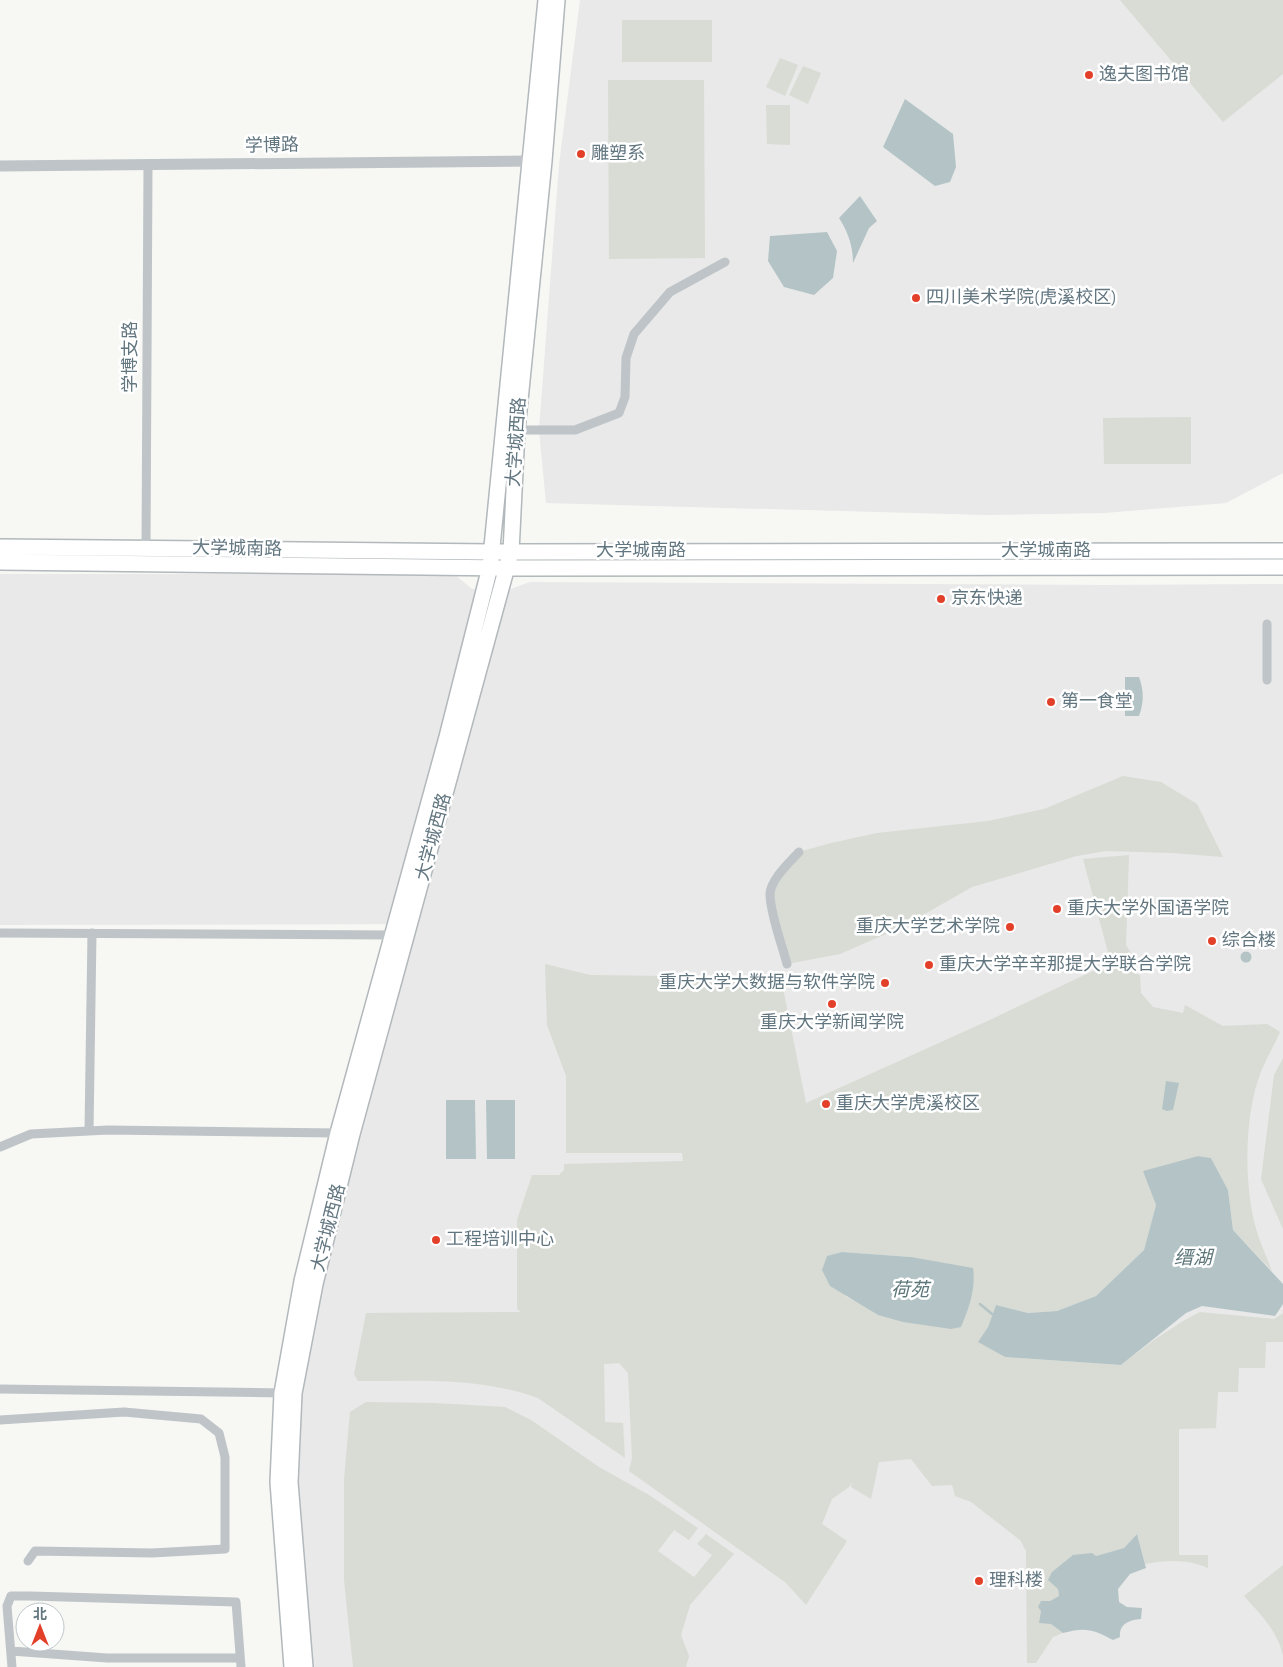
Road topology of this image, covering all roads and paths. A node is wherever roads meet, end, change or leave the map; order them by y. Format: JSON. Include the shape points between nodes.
{"nodes":[{"id":1,"x":546,"y":0,"type":"edge"},
{"id":2,"x":557,"y":0,"type":"edge"},
{"id":3,"x":537,"y":161,"type":"junction"},
{"id":4,"x":148,"y":165,"type":"junction"},
{"id":5,"x":0,"y":166,"type":"edge"},
{"id":6,"x":725,"y":262,"type":"dead end"},
{"id":7,"x":517,"y":430,"type":"junction"},
{"id":8,"x":0,"y":547,"type":"edge"},
{"id":9,"x":146,"y":548,"type":"junction"},
{"id":10,"x":511,"y":552,"type":"junction"},
{"id":11,"x":1283,"y":552,"type":"edge"},
{"id":12,"x":491,"y":560,"type":"junction"},
{"id":13,"x":0,"y":562,"type":"edge"},
{"id":14,"x":1283,"y":567,"type":"edge"},
{"id":15,"x":508,"y":568,"type":"junction"},
{"id":16,"x":1266,"y":624,"type":"dead end"},
{"id":17,"x":1267,"y":680,"type":"dead end"},
{"id":18,"x":799,"y":852,"type":"dead end"},
{"id":19,"x":92,"y":933,"type":"junction"},
{"id":20,"x":0,"y":934,"type":"edge"},
{"id":21,"x":400,"y":935,"type":"junction"},
{"id":22,"x":787,"y":964,"type":"dead end"},
{"id":23,"x":90,"y":1131,"type":"junction"},
{"id":24,"x":338,"y":1133,"type":"junction"},
{"id":25,"x":0,"y":1147,"type":"edge"},
{"id":26,"x":0,"y":1389,"type":"edge"},
{"id":27,"x":288,"y":1393,"type":"junction"},
{"id":28,"x":0,"y":1420,"type":"edge"},
{"id":29,"x":28,"y":1561,"type":"dead end"},
{"id":30,"x":11,"y":1651,"type":"junction"},
{"id":31,"x":241,"y":1662,"type":"edge"},
{"id":32,"x":12,"y":1667,"type":"edge"},
{"id":33,"x":292,"y":1667,"type":"edge"},
{"id":34,"x":305,"y":1667,"type":"edge"}],
"edges":[{"from":1,"to":3,"type":"main road","name":"大学城西路"},
{"from":2,"to":3,"type":"main road","name":"大学城西路"},
{"from":3,"to":4,"type":"street","name":"学博路"},
{"from":3,"to":7,"type":"main road","name":"大学城西路"},
{"from":3,"to":12,"type":"main road","name":"大学城西路"},
{"from":4,"to":5,"type":"street","name":"学博路"},
{"from":4,"to":9,"type":"street","name":"学博支路"},
{"from":6,"to":7,"type":"street","via":[[670,292],[634,334],[626,358],[624,397],[619,413],[575,430]]},
{"from":7,"to":10,"type":"main road","name":"大学城西路"},
{"from":8,"to":9,"type":"main road","name":"大学城南路"},
{"from":9,"to":12,"type":"main road","name":"大学城南路"},
{"from":10,"to":11,"type":"main road","name":"大学城南路"},
{"from":10,"to":12,"type":"main road","name":"大学城南路"},
{"from":10,"to":15,"type":"main road","name":"大学城西路"},
{"from":12,"to":13,"type":"main road","name":"大学城南路"},
{"from":12,"to":15,"type":"main road","name":"大学城南路"},
{"from":12,"to":21,"type":"main road","name":"大学城西路"},
{"from":14,"to":15,"type":"main road","name":"大学城南路"},
{"from":15,"to":21,"type":"main road","name":"大学城西路"},
{"from":16,"to":17,"type":"street"},
{"from":18,"to":22,"type":"street","via":[[780,872],[770,893]]},
{"from":19,"to":20,"type":"street"},
{"from":19,"to":21,"type":"street"},
{"from":19,"to":23,"type":"street"},
{"from":21,"to":24,"type":"main road","name":"大学城西路"},
{"from":21,"to":27,"type":"main road","name":"大学城西路"},
{"from":23,"to":24,"type":"street"},
{"from":23,"to":25,"type":"street","via":[[31,1134]]},
{"from":24,"to":27,"type":"main road","name":"大学城西路","via":[[302,1281]]},
{"from":26,"to":27,"type":"street"},
{"from":27,"to":33,"type":"main road","name":"大学城西路","via":[[278,1482]]},
{"from":27,"to":34,"type":"main road","name":"大学城西路","via":[[290,1482]]},
{"from":28,"to":29,"type":"street","via":[[124,1412],[202,1419],[219,1433],[225,1457],[225,1549],[152,1553],[35,1551]]},
{"from":30,"to":31,"type":"street"},
{"from":30,"to":31,"type":"street","via":[[7,1606],[11,1596],[236,1602]]},
{"from":30,"to":32,"type":"street"}]}
